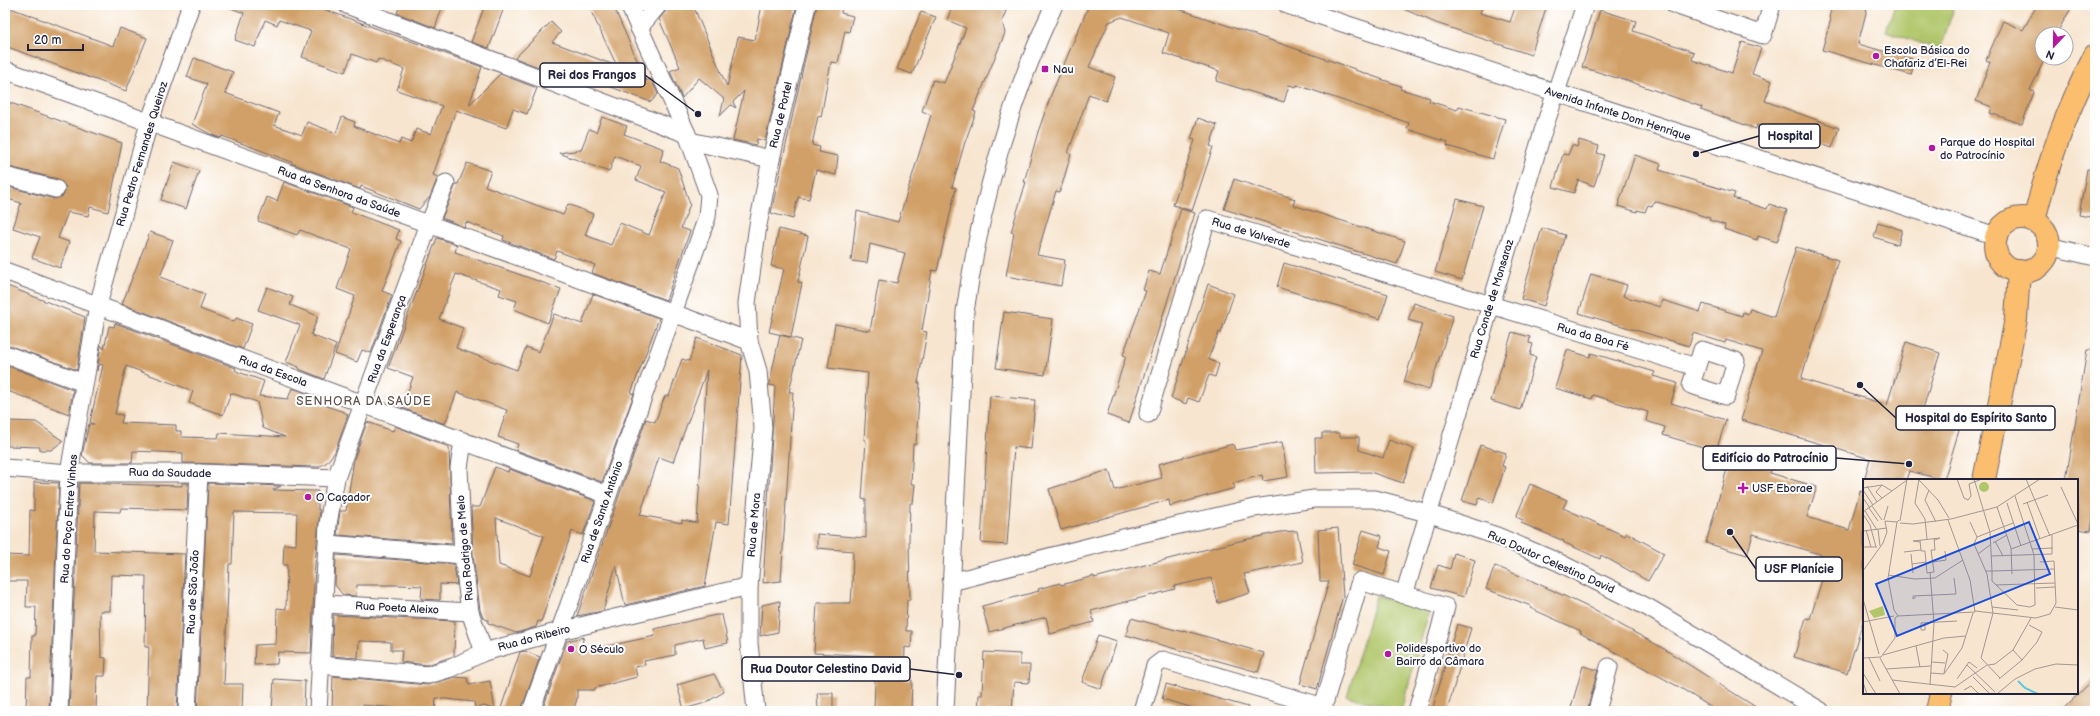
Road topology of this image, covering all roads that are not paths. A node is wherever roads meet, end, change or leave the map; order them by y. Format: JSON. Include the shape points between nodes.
{"nodes":[{"id":1,"x":191,"y":5,"type":"edge"},
{"id":2,"x":346,"y":5,"type":"edge"},
{"id":3,"x":629,"y":5,"type":"edge"},
{"id":4,"x":658,"y":5,"type":"edge"},
{"id":5,"x":807,"y":5,"type":"edge"},
{"id":6,"x":1054,"y":5,"type":"edge"},
{"id":7,"x":1287,"y":5,"type":"edge"},
{"id":8,"x":1585,"y":5,"type":"edge"},
{"id":9,"x":1675,"y":5,"type":"edge"},
{"id":10,"x":1772,"y":5,"type":"edge"},
{"id":11,"x":1714,"y":11,"type":"edge"},
{"id":12,"x":639,"y":28,"type":"junction"},
{"id":13,"x":2095,"y":55,"type":"edge"},
{"id":14,"x":5,"y":70,"type":"edge"},
{"id":15,"x":1555,"y":93,"type":"junction"},
{"id":16,"x":149,"y":123,"type":"junction"},
{"id":17,"x":688,"y":137,"type":"junction"},
{"id":18,"x":771,"y":159,"type":"junction"},
{"id":19,"x":5,"y":176,"type":"edge"},
{"id":20,"x":446,"y":184,"type":"dead end"},
{"id":21,"x":56,"y":189,"type":"dead end"},
{"id":22,"x":2034,"y":221,"type":"junction"},
{"id":23,"x":428,"y":224,"type":"junction"},
{"id":24,"x":1996,"y":236,"type":"junction"},
{"id":25,"x":2048,"y":246,"type":"junction"},
{"id":26,"x":2095,"y":257,"type":"edge"},
{"id":27,"x":5,"y":271,"type":"edge"},
{"id":28,"x":2019,"y":272,"type":"junction"},
{"id":29,"x":98,"y":305,"type":"junction"},
{"id":30,"x":1489,"y":306,"type":"junction"},
{"id":31,"x":673,"y":313,"type":"junction"},
{"id":32,"x":749,"y":341,"type":"junction"},
{"id":33,"x":5,"y":354,"type":"edge"},
{"id":34,"x":1696,"y":367,"type":"dead end"},
{"id":35,"x":84,"y":383,"type":"junction"},
{"id":36,"x":363,"y":404,"type":"junction"},
{"id":37,"x":1148,"y":414,"type":"dead end"},
{"id":38,"x":463,"y":441,"type":"junction"},
{"id":39,"x":5,"y":468,"type":"edge"},
{"id":40,"x":69,"y":473,"type":"junction"},
{"id":41,"x":200,"y":473,"type":"junction"},
{"id":42,"x":336,"y":478,"type":"junction"},
{"id":43,"x":1984,"y":479,"type":"edge"},
{"id":44,"x":608,"y":495,"type":"junction"},
{"id":45,"x":1428,"y":513,"type":"junction"},
{"id":46,"x":328,"y":544,"type":"junction"},
{"id":47,"x":463,"y":554,"type":"junction"},
{"id":48,"x":951,"y":582,"type":"junction"},
{"id":49,"x":749,"y":586,"type":"junction"},
{"id":50,"x":1404,"y":595,"type":"junction"},
{"id":51,"x":324,"y":604,"type":"junction"},
{"id":52,"x":470,"y":612,"type":"junction"},
{"id":53,"x":560,"y":631,"type":"junction"},
{"id":54,"x":484,"y":652,"type":"junction"},
{"id":55,"x":320,"y":665,"type":"junction"},
{"id":56,"x":1609,"y":667,"type":"dead end"},
{"id":57,"x":1941,"y":694,"type":"edge"},
{"id":58,"x":1323,"y":709,"type":"edge"},
{"id":59,"x":59,"y":711,"type":"edge"},
{"id":60,"x":187,"y":711,"type":"edge"},
{"id":61,"x":318,"y":711,"type":"edge"},
{"id":62,"x":531,"y":711,"type":"edge"},
{"id":63,"x":756,"y":711,"type":"edge"},
{"id":64,"x":945,"y":711,"type":"edge"},
{"id":65,"x":1142,"y":711,"type":"edge"},
{"id":66,"x":1417,"y":711,"type":"edge"},
{"id":67,"x":1597,"y":711,"type":"edge"},
{"id":68,"x":1821,"y":711,"type":"edge"},
{"id":69,"x":1937,"y":711,"type":"edge"}],
"edges":[{"from":1,"to":16,"type":"street","name":"Rua Pedro Fernandes Queiroz"},
{"from":2,"to":17,"type":"street"},
{"from":3,"to":12,"type":"street","name":"Rua de Santo António"},
{"from":4,"to":12,"type":"street"},
{"from":5,"to":18,"type":"street","name":"Rua de Portel"},
{"from":6,"to":48,"type":"street","via":[[1029,62],[1012,111],[986,197],[973,256],[965,312]]},
{"from":7,"to":15,"type":"street","name":"Avenida Infante Dom Henrique"},
{"from":8,"to":15,"type":"street","name":"Rua Conde de Monsaraz"},
{"from":9,"to":11,"type":"street"},
{"from":10,"to":11,"type":"street","via":[[1763,35]]},
{"from":12,"to":17,"type":"street","name":"Rua de Santo António"},
{"from":13,"to":22,"type":"main road","via":[[2053,150]]},
{"from":14,"to":16,"type":"street","name":"Rua da Senhora da Saúde"},
{"from":15,"to":24,"type":"street","name":"Avenida Infante Dom Henrique"},
{"from":15,"to":30,"type":"street","name":"Rua Conde de Monsaraz"},
{"from":16,"to":23,"type":"street","name":"Rua da Senhora da Saúde"},
{"from":16,"to":29,"type":"street","name":"Rua Pedro Fernandes Queiroz"},
{"from":17,"to":18,"type":"street"},
{"from":17,"to":31,"type":"street","name":"Rua de Santo António","via":[[709,195],[709,207]]},
{"from":18,"to":32,"type":"street","name":"Rua de Portel","via":[[747,303]]},
{"from":19,"to":21,"type":"street"},
{"from":20,"to":23,"type":"street","name":"Rua da Esperança"},
{"from":22,"to":24,"type":"main road","via":[[2015,218],[2000,228]]},
{"from":22,"to":25,"type":"main road","via":[[2045,231]]},
{"from":23,"to":31,"type":"street","name":"Rua da Senhora da Saúde"},
{"from":23,"to":36,"type":"street","name":"Rua da Esperança"},
{"from":24,"to":28,"type":"main road","via":[[1994,246],[2002,263]]},
{"from":25,"to":26,"type":"street"},
{"from":25,"to":28,"type":"main road","via":[[2042,262],[2032,269]]},
{"from":27,"to":29,"type":"street","name":"Rua da Escola"},
{"from":28,"to":43,"type":"main road","via":[[2016,319]]},
{"from":29,"to":35,"type":"street","name":"Rua do Poço Entre Vinhas"},
{"from":29,"to":36,"type":"street","name":"Rua da Escola"},
{"from":30,"to":34,"type":"street","name":"Rua da Boa Fé"},
{"from":30,"to":37,"type":"street","name":"Rua de Valverde","via":[[1207,219]]},
{"from":30,"to":45,"type":"street","name":"Rua Conde de Monsaraz"},
{"from":31,"to":32,"type":"street","name":"Rua da Senhora da Saúde"},
{"from":31,"to":44,"type":"street","name":"Rua de Santo António"},
{"from":32,"to":49,"type":"street","name":"Rua de Mora","via":[[758,371],[763,428]]},
{"from":33,"to":35,"type":"street"},
{"from":35,"to":40,"type":"street","name":"Rua do Poço Entre Vinhas"},
{"from":36,"to":38,"type":"street","name":"Rua da Escola"},
{"from":36,"to":42,"type":"street","name":"Rua da Esperança"},
{"from":38,"to":44,"type":"street","name":"Rua da Escola"},
{"from":38,"to":47,"type":"street","name":"Rua Rodrigo de Melo","via":[[459,468]]},
{"from":39,"to":40,"type":"street","name":"Rua da Saudade"},
{"from":40,"to":41,"type":"street","name":"Rua da Saudade"},
{"from":40,"to":59,"type":"street","name":"Rua do Poço Entre Vinhas"},
{"from":41,"to":42,"type":"street","name":"Rua da Saudade"},
{"from":41,"to":60,"type":"street","name":"Rua de São João"},
{"from":42,"to":46,"type":"street","name":"Rua da Esperança","via":[[328,524]]},
{"from":44,"to":53,"type":"street","name":"Rua de Santo António"},
{"from":45,"to":48,"type":"street","name":"Rua Doutor Celestino David","via":[[1375,499],[1314,499],[1254,508],[1127,537]]},
{"from":45,"to":50,"type":"street","name":"Rua Conde de Monsaraz"},
{"from":45,"to":68,"type":"street","name":"Rua Doutor Celestino David","via":[[1497,536],[1620,592]]},
{"from":46,"to":47,"type":"street"},
{"from":46,"to":51,"type":"street","name":"Rua da Esperança"},
{"from":47,"to":52,"type":"street","name":"Rua Rodrigo de Melo"},
{"from":48,"to":64,"type":"street"},
{"from":49,"to":53,"type":"street","name":"Rua do Ribeiro"},
{"from":49,"to":63,"type":"street","name":"Rua de Mora","via":[[749,643]]},
{"from":50,"to":58,"type":"street","via":[[1360,581]]},
{"from":50,"to":66,"type":"street","via":[[1446,607]]},
{"from":51,"to":52,"type":"street","name":"Rua Poeta Aleixo"},
{"from":51,"to":55,"type":"street","name":"Rua da Esperança"},
{"from":52,"to":54,"type":"street","name":"Rua Rodrigo de Melo"},
{"from":53,"to":54,"type":"street","name":"Rua do Ribeiro"},
{"from":53,"to":62,"type":"street","name":"Rua de Santo António"},
{"from":54,"to":55,"type":"street","name":"Rua do Ribeiro","via":[[451,668],[428,675]]},
{"from":55,"to":61,"type":"street","name":"Rua da Esperança"},
{"from":56,"to":67,"type":"street"},
{"from":57,"to":69,"type":"main road"},
{"from":58,"to":65,"type":"street","via":[[1163,660],[1155,666]]}]}
